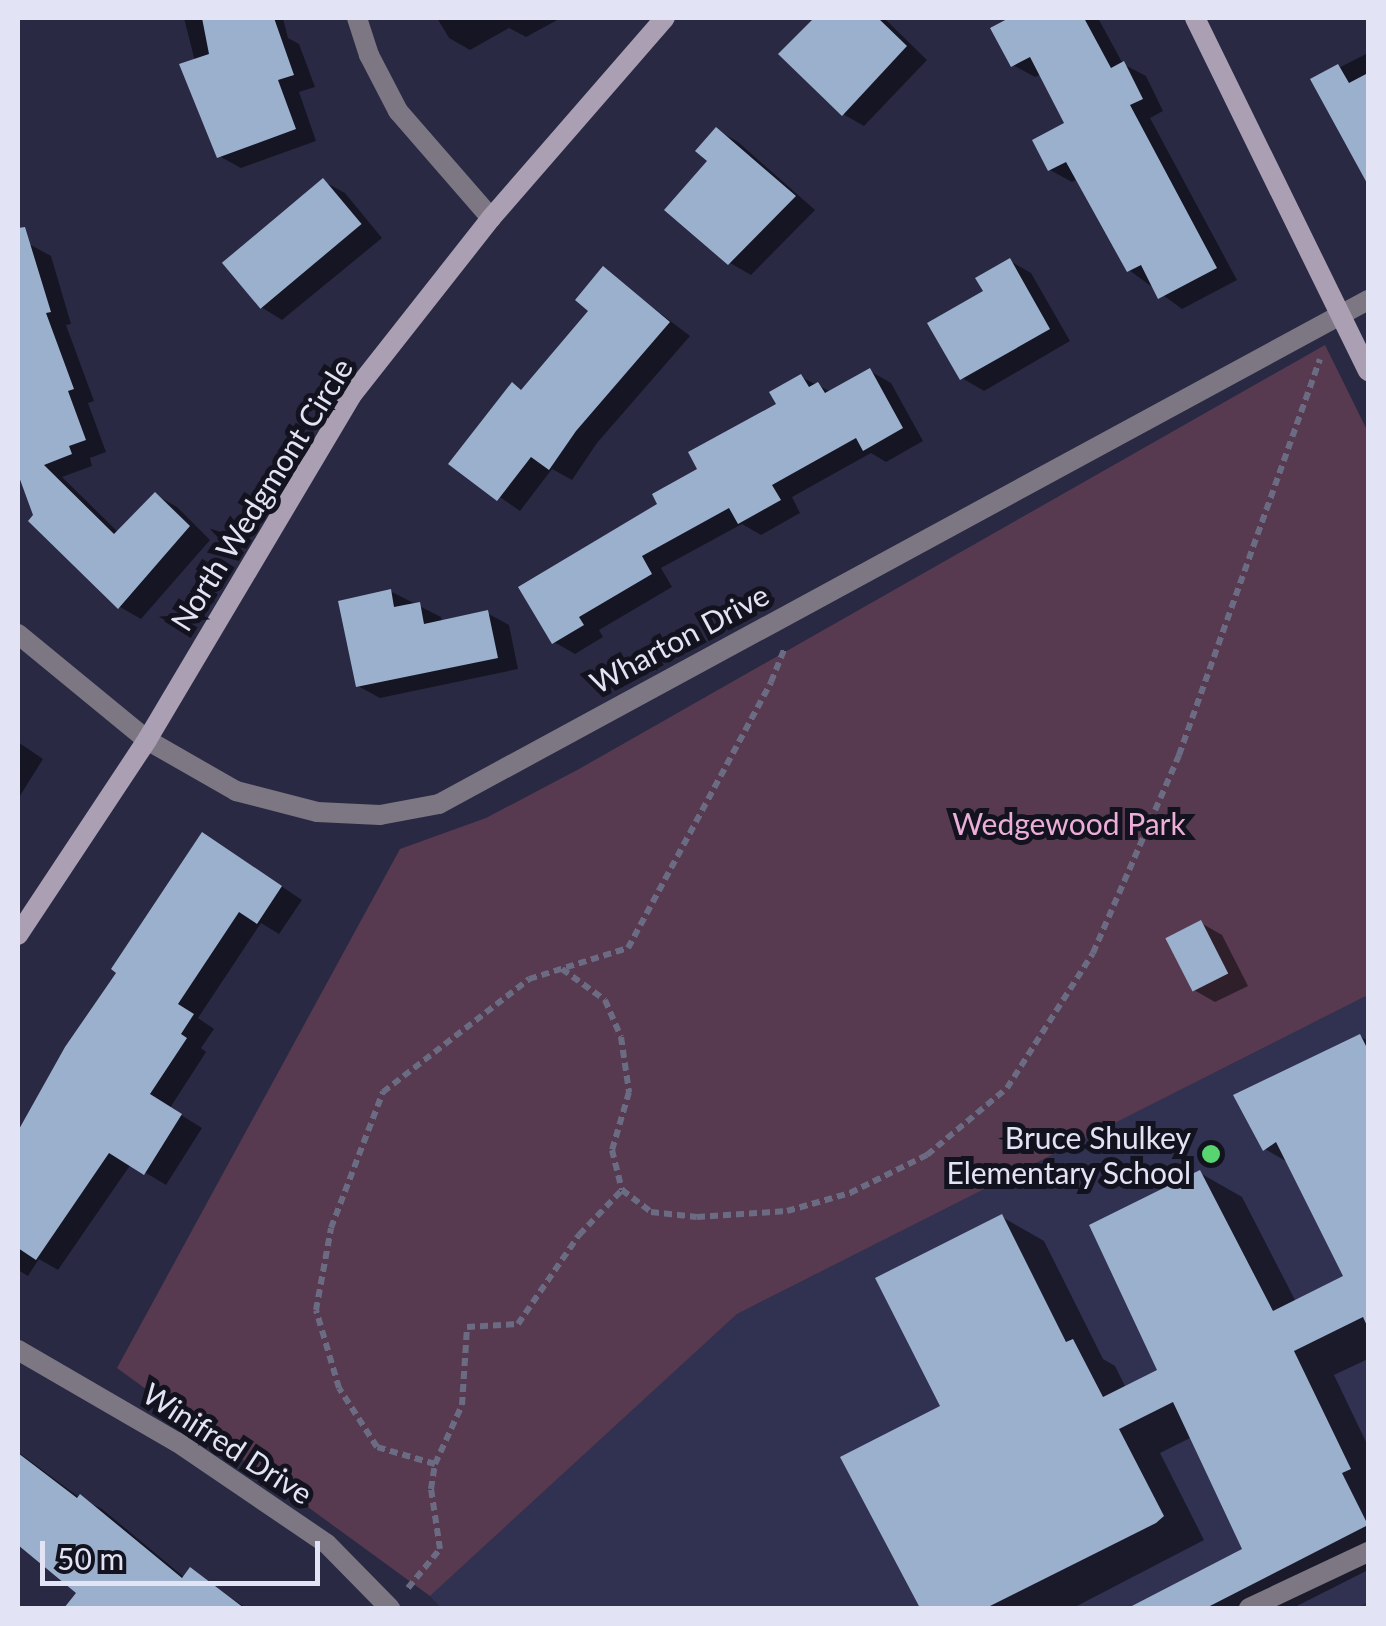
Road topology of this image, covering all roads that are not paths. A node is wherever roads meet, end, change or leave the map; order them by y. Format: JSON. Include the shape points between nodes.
{"nodes":[{"id":1,"x":358,"y":18,"type":"edge"},
{"id":2,"x":665,"y":18,"type":"edge"},
{"id":3,"x":1195,"y":18,"type":"edge"},
{"id":4,"x":491,"y":218,"type":"junction"},
{"id":5,"x":1368,"y":300,"type":"edge"},
{"id":6,"x":1340,"y":317,"type":"junction"},
{"id":7,"x":1368,"y":372,"type":"edge"},
{"id":8,"x":18,"y":634,"type":"edge"},
{"id":9,"x":147,"y":740,"type":"junction"},
{"id":10,"x":18,"y":935,"type":"edge"},
{"id":11,"x":18,"y":1350,"type":"edge"},
{"id":12,"x":1368,"y":1552,"type":"edge"},
{"id":13,"x":397,"y":1601,"type":"edge"},
{"id":14,"x":1249,"y":1608,"type":"edge"}],
"edges":[{"from":1,"to":4,"type":"street","via":[[398,111]]},
{"from":2,"to":4,"type":"street","name":"North Wedgmont Circle"},
{"from":3,"to":6,"type":"street"},
{"from":4,"to":9,"type":"street","name":"North Wedgmont Circle","via":[[351,396]]},
{"from":5,"to":6,"type":"street","name":"Wharton Drive"},
{"from":6,"to":7,"type":"street"},
{"from":6,"to":9,"type":"street","name":"Wharton Drive","via":[[438,804],[380,815],[317,812],[236,791]]},
{"from":8,"to":9,"type":"street","name":"Wharton Drive"},
{"from":9,"to":10,"type":"street","name":"North Wedgmont Circle"},
{"from":11,"to":13,"type":"street","name":"Winifred Drive","via":[[177,1442],[328,1544]]},
{"from":12,"to":14,"type":"street"}]}
